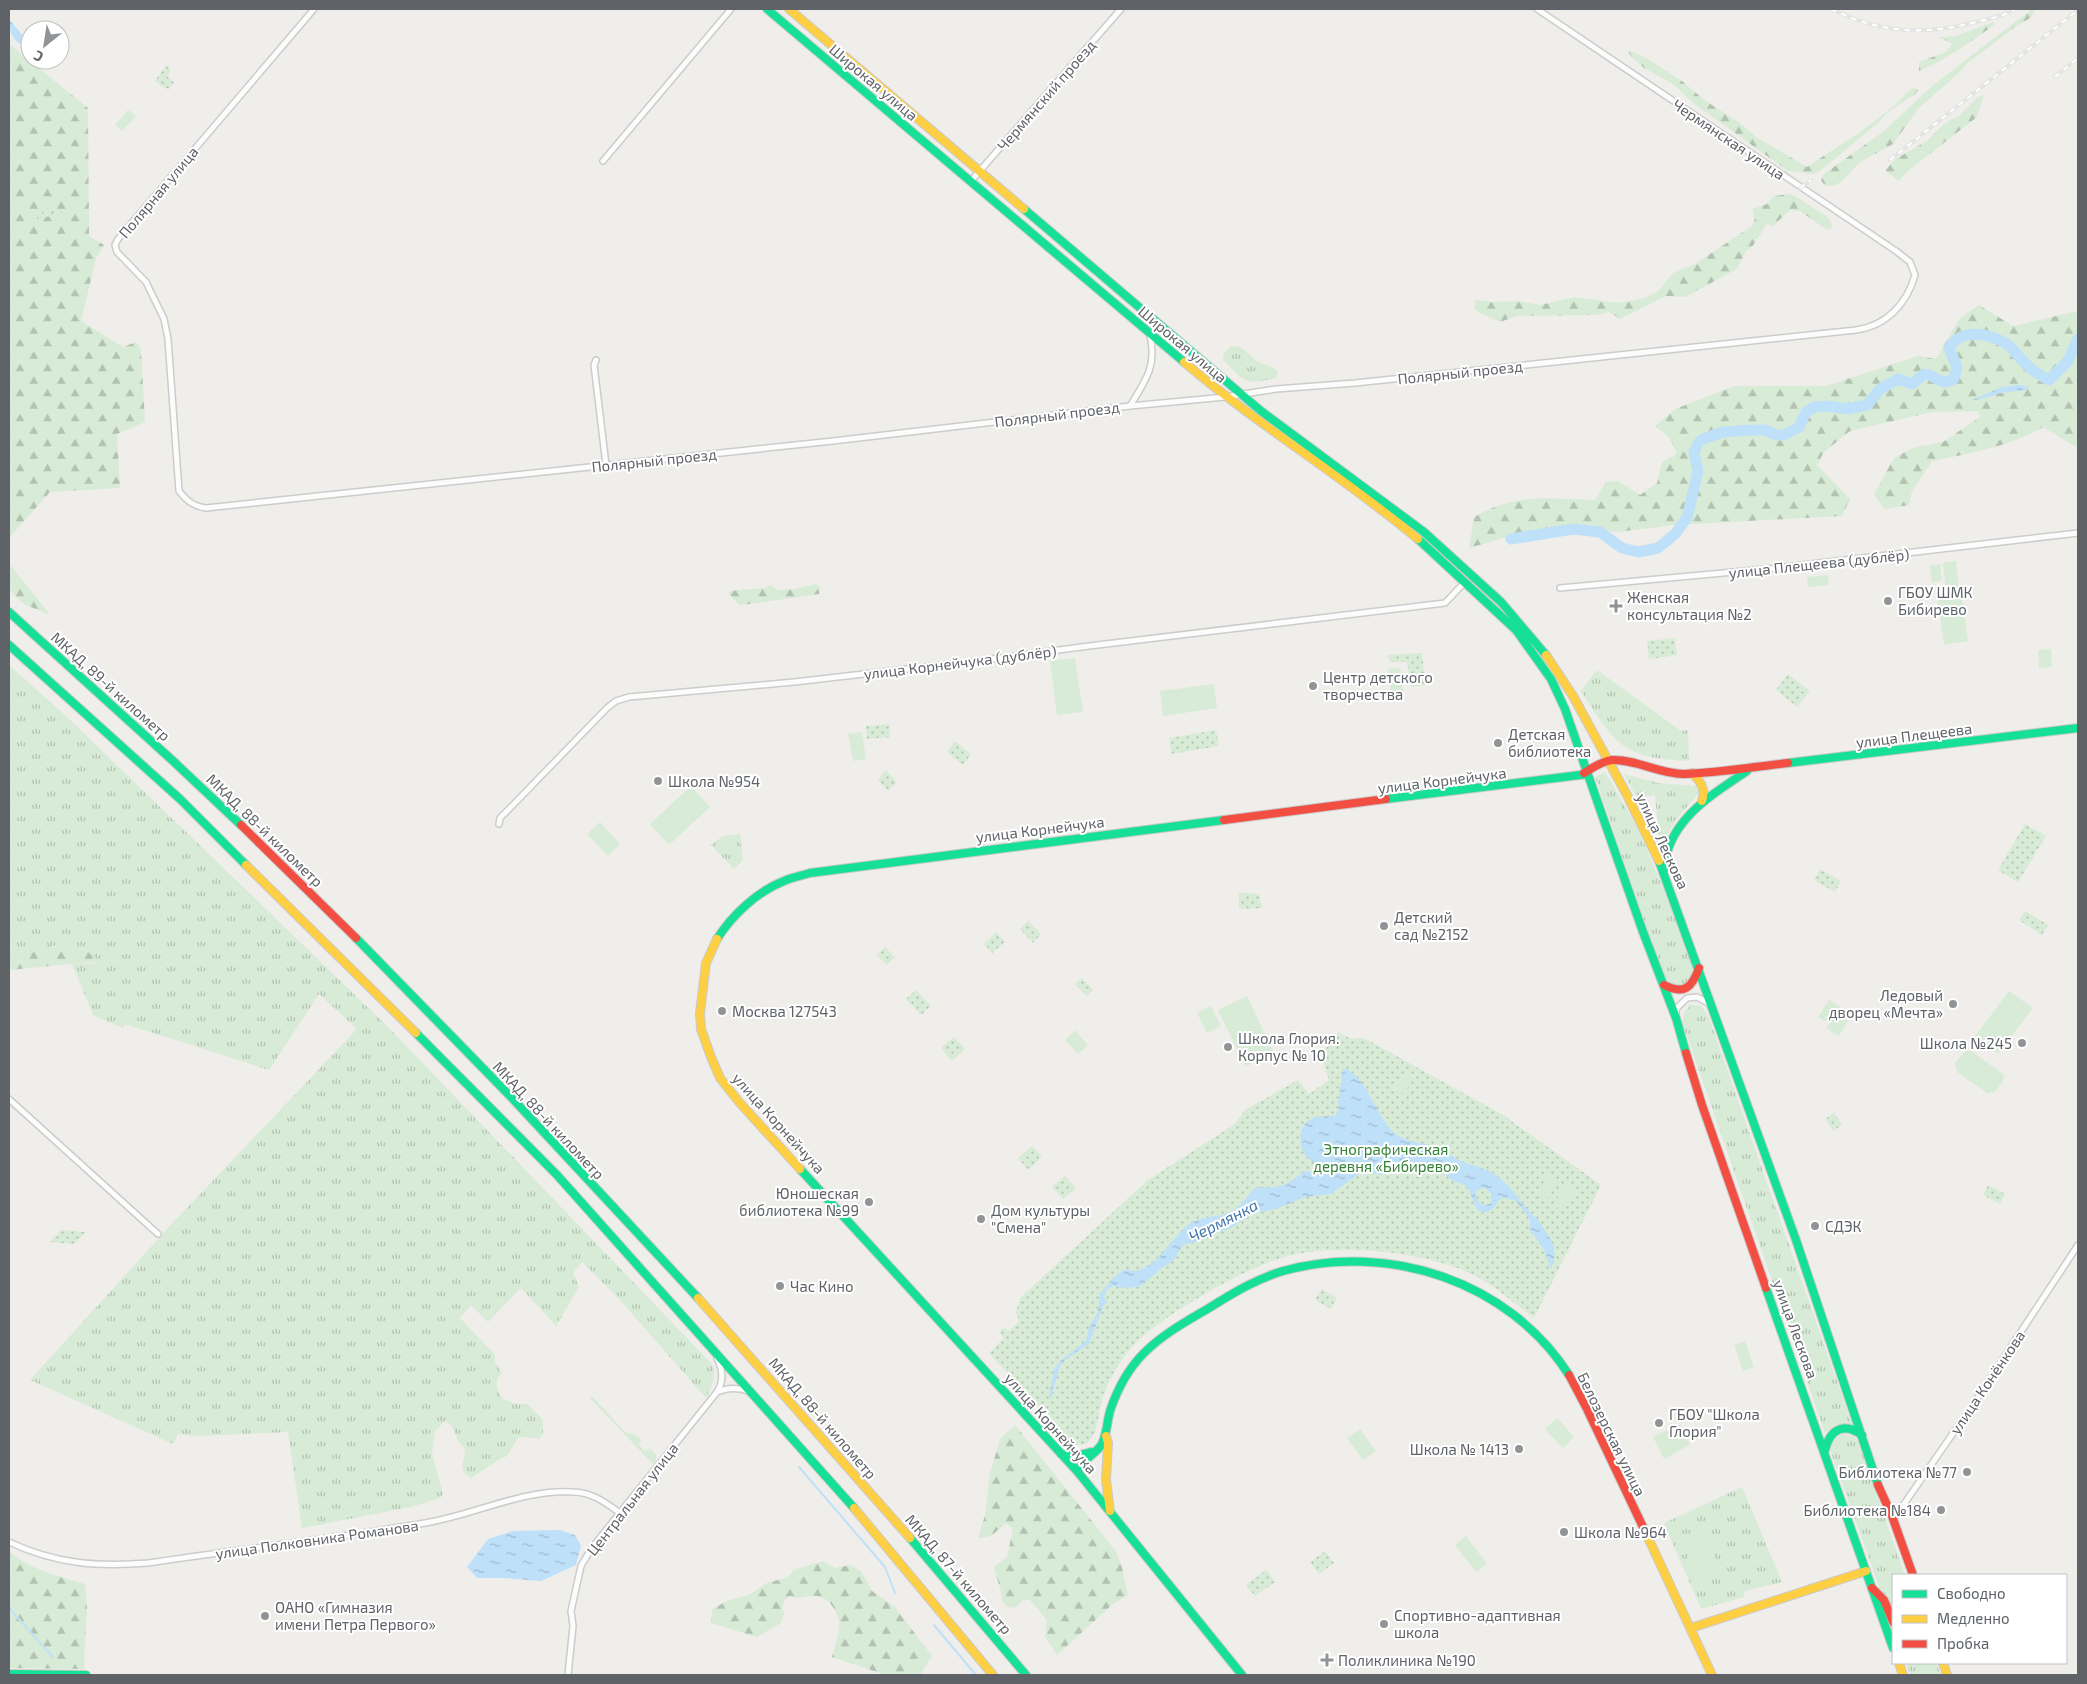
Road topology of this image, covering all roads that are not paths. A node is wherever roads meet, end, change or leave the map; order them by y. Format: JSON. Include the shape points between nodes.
{"nodes":[{"id":1,"x":314,"y":9,"type":"edge"},
{"id":2,"x":731,"y":9,"type":"edge"},
{"id":3,"x":767,"y":9,"type":"edge"},
{"id":4,"x":789,"y":9,"type":"edge"},
{"id":5,"x":1121,"y":9,"type":"edge"},
{"id":6,"x":1537,"y":9,"type":"edge"},
{"id":7,"x":603,"y":161,"type":"dead end"},
{"id":8,"x":980,"y":171,"type":"junction"},
{"id":9,"x":971,"y":182,"type":"junction"},
{"id":10,"x":1012,"y":199,"type":"junction"},
{"id":11,"x":1006,"y":211,"type":"junction"},
{"id":12,"x":1915,"y":275,"type":"joint"},
{"id":13,"x":1160,"y":326,"type":"junction"},
{"id":14,"x":1150,"y":335,"type":"junction"},
{"id":15,"x":596,"y":360,"type":"dead end"},
{"id":16,"x":1242,"y":394,"type":"junction"},
{"id":17,"x":1225,"y":397,"type":"junction"},
{"id":18,"x":1130,"y":406,"type":"junction"},
{"id":19,"x":606,"y":465,"type":"junction"},
{"id":20,"x":179,"y":490,"type":"joint"},
{"id":21,"x":2078,"y":533,"type":"edge"},
{"id":22,"x":1465,"y":582,"type":"junction"},
{"id":23,"x":1560,"y":588,"type":"dead end"},
{"id":24,"x":9,"y":612,"type":"edge"},
{"id":25,"x":9,"y":645,"type":"edge"},
{"id":26,"x":1573,"y":696,"type":"joint"},
{"id":27,"x":1565,"y":709,"type":"joint"},
{"id":28,"x":2078,"y":728,"type":"edge"},
{"id":29,"x":1608,"y":760,"type":"junction"},
{"id":30,"x":1752,"y":768,"type":"junction"},
{"id":31,"x":1587,"y":772,"type":"junction"},
{"id":32,"x":1692,"y":773,"type":"junction"},
{"id":33,"x":194,"y":780,"type":"joint"},
{"id":34,"x":1702,"y":801,"type":"junction"},
{"id":35,"x":499,"y":824,"type":"dead end"},
{"id":36,"x":1664,"y":872,"type":"junction"},
{"id":37,"x":1699,"y":968,"type":"junction"},
{"id":38,"x":1664,"y":985,"type":"junction"},
{"id":39,"x":1712,"y":1005,"type":"junction"},
{"id":40,"x":1676,"y":1018,"type":"junction"},
{"id":41,"x":9,"y":1099,"type":"edge"},
{"id":42,"x":158,"y":1234,"type":"dead end"},
{"id":43,"x":2078,"y":1246,"type":"edge"},
{"id":44,"x":711,"y":1346,"type":"junction"},
{"id":45,"x":717,"y":1392,"type":"junction"},
{"id":46,"x":754,"y":1394,"type":"junction"},
{"id":47,"x":1862,"y":1435,"type":"junction"},
{"id":48,"x":1106,"y":1436,"type":"junction"},
{"id":49,"x":1099,"y":1448,"type":"junction"},
{"id":50,"x":1824,"y":1452,"type":"junction"},
{"id":51,"x":1061,"y":1454,"type":"junction"},
{"id":52,"x":1077,"y":1471,"type":"junction"},
{"id":53,"x":1106,"y":1480,"type":"junction"},
{"id":54,"x":1088,"y":1484,"type":"junction"},
{"id":55,"x":869,"y":1492,"type":"joint"},
{"id":56,"x":1110,"y":1511,"type":"junction"},
{"id":57,"x":620,"y":1514,"type":"junction"},
{"id":58,"x":1892,"y":1516,"type":"junction"},
{"id":59,"x":9,"y":1542,"type":"edge"},
{"id":60,"x":1866,"y":1571,"type":"junction"},
{"id":61,"x":1913,"y":1574,"type":"edge"},
{"id":62,"x":1871,"y":1587,"type":"junction"},
{"id":63,"x":1892,"y":1620,"type":"edge"},
{"id":64,"x":1691,"y":1628,"type":"junction"},
{"id":65,"x":1892,"y":1645,"type":"edge"},
{"id":66,"x":9,"y":1674,"type":"edge"},
{"id":67,"x":86,"y":1675,"type":"edge"},
{"id":68,"x":568,"y":1675,"type":"edge"},
{"id":69,"x":993,"y":1675,"type":"edge"},
{"id":70,"x":1026,"y":1675,"type":"edge"},
{"id":71,"x":1242,"y":1675,"type":"edge"},
{"id":72,"x":1712,"y":1675,"type":"edge"}],
"edges":[{"from":1,"to":20,"type":"street","name":"Полярная улица","via":[[115,245],[117,252],[146,282],[164,319]]},
{"from":2,"to":7,"type":"street"},
{"from":3,"to":9,"type":"main road","name":"Широкая улица"},
{"from":4,"to":8,"type":"main road","name":"Широкая улица"},
{"from":5,"to":8,"type":"street","name":"Чермянский проезд"},
{"from":6,"to":12,"type":"street","name":"Чермянская улица","via":[[1896,251],[1910,262]]},
{"from":8,"to":9,"type":"street","name":"Чермянский проезд"},
{"from":8,"to":10,"type":"main road","name":"Широкая улица"},
{"from":9,"to":11,"type":"main road","name":"Широкая улица"},
{"from":10,"to":11,"type":"main road","via":[[1004,198]]},
{"from":10,"to":13,"type":"main road","name":"Широкая улица"},
{"from":11,"to":14,"type":"main road","name":"Широкая улица"},
{"from":12,"to":16,"type":"street","name":"Полярный проезд","via":[[1905,298],[1894,312],[1867,328]]},
{"from":13,"to":14,"type":"main road","via":[[1158,336]]},
{"from":13,"to":16,"type":"main road","name":"Широкая улица"},
{"from":14,"to":17,"type":"main road","name":"Широкая улица"},
{"from":14,"to":18,"type":"street","via":[[1153,360]]},
{"from":15,"to":19,"type":"street"},
{"from":16,"to":17,"type":"street","name":"Полярный проезд"},
{"from":16,"to":26,"type":"main road","name":"Широкая улица","via":[[1416,526],[1471,575],[1522,625]]},
{"from":17,"to":18,"type":"street","name":"Полярный проезд"},
{"from":17,"to":22,"type":"main road","name":"Широкая улица","via":[[1388,515]]},
{"from":18,"to":19,"type":"street","name":"Полярный проезд"},
{"from":19,"to":20,"type":"street","name":"Полярный проезд","via":[[206,508],[192,504]]},
{"from":21,"to":23,"type":"street","name":"улица Плещеева (дублёр)","via":[[1768,569]]},
{"from":22,"to":27,"type":"main road","name":"Широкая улица","via":[[1531,649],[1555,686]]},
{"from":22,"to":35,"type":"street","name":"улица Корнейчука (дублёр)","via":[[1445,603],[977,662],[648,695],[616,701],[500,818]]},
{"from":24,"to":33,"type":"main road","name":"МКАД, 89-й километр"},
{"from":25,"to":44,"type":"main road","via":[[180,799],[466,1081]]},
{"from":26,"to":29,"type":"main road","name":"улица Лескова"},
{"from":27,"to":31,"type":"main road","name":"улица Лескова"},
{"from":28,"to":30,"type":"main road","name":"улица Плещеева"},
{"from":29,"to":31,"type":"main road"},
{"from":29,"to":32,"type":"main road","name":"улица Плещеева","via":[[1667,773]]},
{"from":29,"to":36,"type":"main road","name":"улица Лескова"},
{"from":30,"to":32,"type":"main road","name":"улица Плещеева"},
{"from":30,"to":34,"type":"main road","name":"улица Плещеева"},
{"from":31,"to":38,"type":"main road","name":"улица Лескова"},
{"from":31,"to":51,"type":"main road","name":"улица Корнейчука","via":[[1578,777],[810,873],[783,882],[753,898],[724,930],[706,963],[700,1013],[701,1029],[720,1078]]},
{"from":32,"to":34,"type":"main road","via":[[1703,784]]},
{"from":33,"to":55,"type":"main road","name":"МКАД, 88-й километр","via":[[383,965],[568,1158],[668,1265]]},
{"from":34,"to":36,"type":"main road","name":"улица Плещеева","via":[[1678,829],[1665,853]]},
{"from":36,"to":37,"type":"main road","name":"улица Лескова"},
{"from":37,"to":38,"type":"main road","via":[[1694,983],[1686,989],[1678,991]]},
{"from":37,"to":39,"type":"main road","name":"улица Лескова"},
{"from":38,"to":40,"type":"main road","name":"улица Лескова"},
{"from":39,"to":40,"type":"street","via":[[1696,997],[1687,998],[1676,1010]]},
{"from":39,"to":47,"type":"main road","name":"улица Лескова"},
{"from":40,"to":50,"type":"main road","name":"улица Лескова","via":[[1702,1105]]},
{"from":41,"to":42,"type":"street"},
{"from":43,"to":58,"type":"street","name":"улица Конёнкова","via":[[1971,1407],[1902,1507]]},
{"from":44,"to":45,"type":"street","via":[[721,1370],[721,1386]]},
{"from":44,"to":46,"type":"main road"},
{"from":45,"to":46,"type":"street","via":[[735,1388]]},
{"from":45,"to":57,"type":"street","name":"Центральная улица"},
{"from":46,"to":69,"type":"main road","via":[[854,1506]]},
{"from":47,"to":50,"type":"main road","via":[[1854,1430],[1836,1430],[1826,1441]]},
{"from":47,"to":58,"type":"main road","name":"улица Лескова"},
{"from":48,"to":49,"type":"main road","name":"Белозерская улица"},
{"from":48,"to":53,"type":"main road","name":"Белозерская улица"},
{"from":48,"to":64,"type":"main road","name":"Белозерская улица","via":[[1118,1391],[1143,1354],[1178,1327],[1259,1280],[1309,1266],[1354,1262],[1397,1265],[1451,1279],[1493,1302],[1541,1340],[1557,1358],[1587,1409]]},
{"from":49,"to":51,"type":"main road","via":[[1076,1456]]},
{"from":49,"to":52,"type":"main road","name":"Белозерская улица","via":[[1080,1464]]},
{"from":50,"to":60,"type":"main road","name":"улица Лескова"},
{"from":51,"to":52,"type":"main road","name":"улица Корнейчука"},
{"from":52,"to":54,"type":"main road","name":"улица Корнейчука"},
{"from":53,"to":54,"type":"main road","via":[[1096,1487]]},
{"from":53,"to":56,"type":"main road","name":"Белозерская улица"},
{"from":54,"to":56,"type":"main road","name":"улица Корнейчука"},
{"from":55,"to":70,"type":"main road","name":"МКАД, 87-й километр"},
{"from":56,"to":71,"type":"main road","name":"улица Корнейчука"},
{"from":57,"to":59,"type":"street","name":"улица Полковника Романова","via":[[586,1494],[528,1495],[426,1523],[118,1565],[59,1560]]},
{"from":57,"to":68,"type":"street","name":"Центральная улица","via":[[581,1566],[571,1611],[574,1626]]},
{"from":58,"to":61,"type":"main road","name":"улица Лескова"},
{"from":60,"to":62,"type":"main road","name":"улица Лескова"},
{"from":60,"to":64,"type":"main road"},
{"from":62,"to":63,"type":"main road","via":[[1884,1600]]},
{"from":62,"to":65,"type":"main road","name":"улица Лескова"},
{"from":64,"to":72,"type":"main road","name":"Белозерская улица"},
{"from":66,"to":67,"type":"main road"}]}
